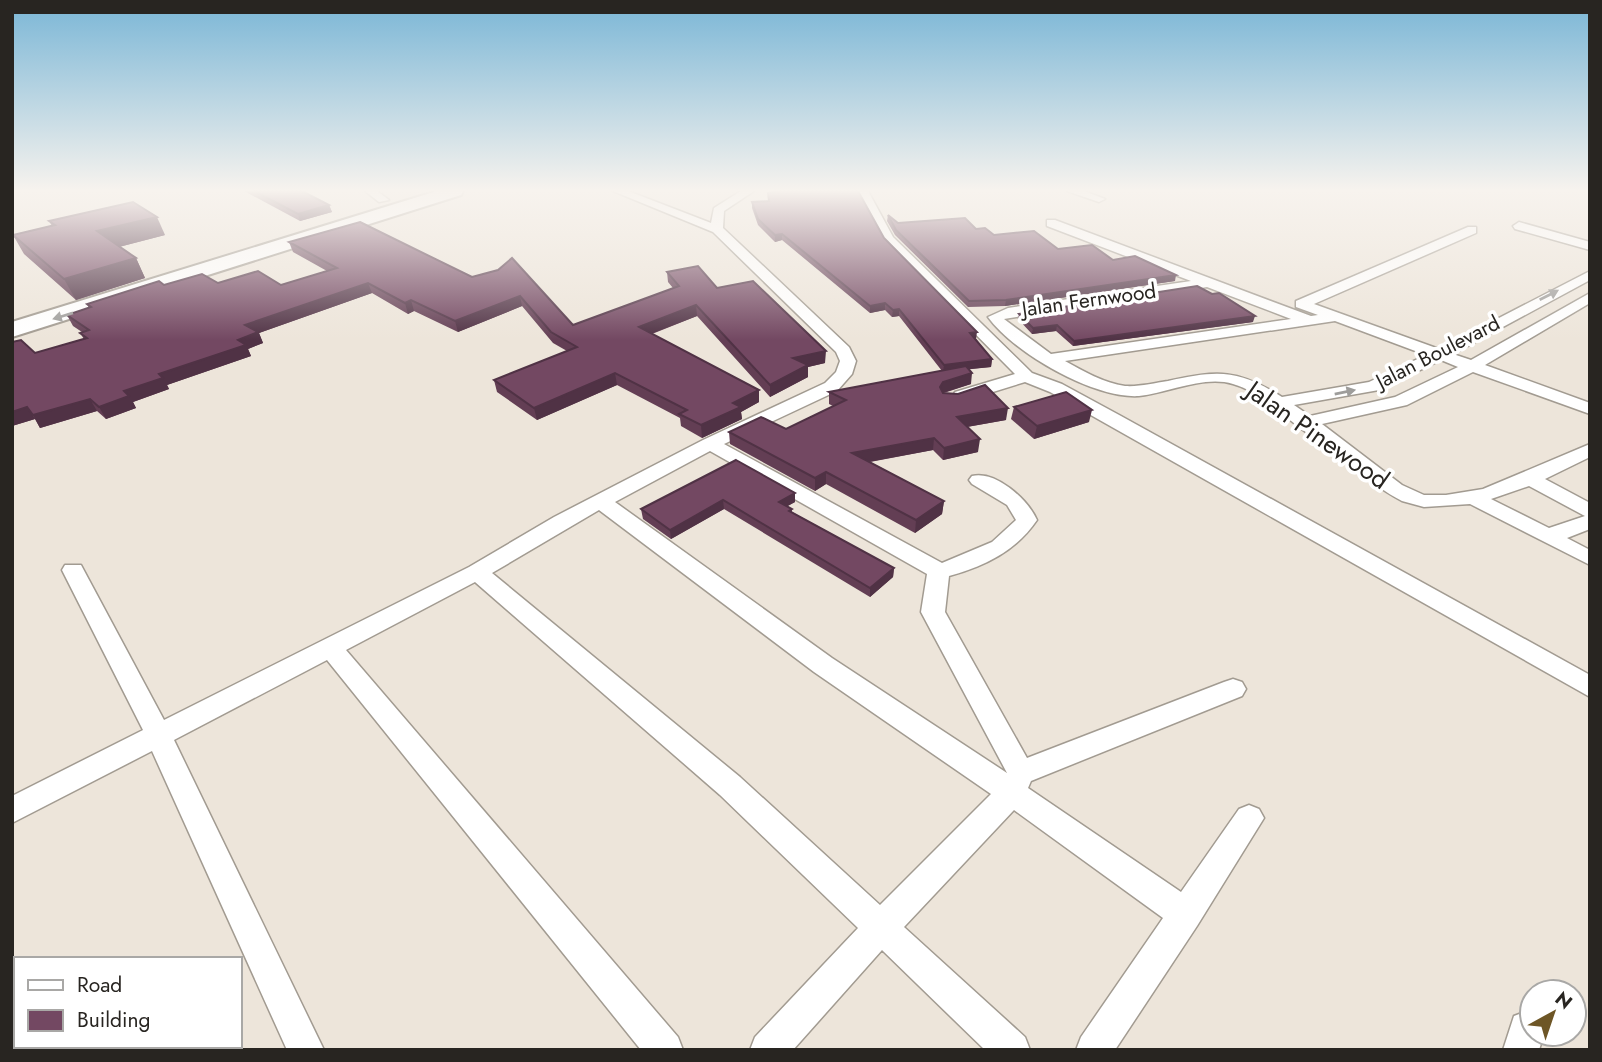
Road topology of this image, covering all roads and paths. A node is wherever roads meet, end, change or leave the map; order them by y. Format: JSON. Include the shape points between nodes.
{"nodes":[{"id":1,"x":247,"y":241,"type":"edge"},
{"id":2,"x":301,"y":241,"type":"edge"},
{"id":3,"x":732,"y":241,"type":"edge"},
{"id":4,"x":890,"y":241,"type":"edge"},
{"id":5,"x":1097,"y":241,"type":"edge"},
{"id":6,"x":1447,"y":241,"type":"edge"},
{"id":7,"x":1571,"y":241,"type":"edge"},
{"id":8,"x":1590,"y":246,"type":"edge"},
{"id":9,"x":1590,"y":275,"type":"edge"},
{"id":10,"x":1208,"y":283,"type":"junction"},
{"id":11,"x":1590,"y":297,"type":"edge"},
{"id":12,"x":12,"y":313,"type":"edge"},
{"id":13,"x":1336,"y":318,"type":"junction"},
{"id":14,"x":1311,"y":321,"type":"junction"},
{"id":15,"x":12,"y":330,"type":"edge"},
{"id":16,"x":1441,"y":355,"type":"junction"},
{"id":17,"x":1044,"y":359,"type":"junction"},
{"id":18,"x":1472,"y":366,"type":"junction"},
{"id":19,"x":1026,"y":376,"type":"junction"},
{"id":20,"x":950,"y":399,"type":"edge"},
{"id":21,"x":1278,"y":403,"type":"junction"},
{"id":22,"x":1590,"y":410,"type":"edge"},
{"id":23,"x":1305,"y":423,"type":"junction"},
{"id":24,"x":710,"y":444,"type":"junction"},
{"id":25,"x":1590,"y":450,"type":"edge"},
{"id":26,"x":979,"y":480,"type":"dead end"},
{"id":27,"x":1532,"y":480,"type":"junction"},
{"id":28,"x":1471,"y":497,"type":"junction"},
{"id":29,"x":600,"y":501,"type":"junction"},
{"id":30,"x":1590,"y":511,"type":"edge"},
{"id":31,"x":1590,"y":520,"type":"edge"},
{"id":32,"x":1538,"y":533,"type":"junction"},
{"id":33,"x":1589,"y":558,"type":"edge"},
{"id":34,"x":73,"y":570,"type":"dead end"},
{"id":35,"x":477,"y":572,"type":"junction"},
{"id":36,"x":939,"y":572,"type":"junction"},
{"id":37,"x":330,"y":647,"type":"junction"},
{"id":38,"x":1590,"y":687,"type":"edge"},
{"id":39,"x":1233,"y":689,"type":"dead end"},
{"id":40,"x":158,"y":734,"type":"junction"},
{"id":41,"x":1016,"y":782,"type":"junction"},
{"id":42,"x":12,"y":810,"type":"edge"},
{"id":43,"x":1248,"y":818,"type":"dead end"},
{"id":44,"x":1186,"y":915,"type":"junction"},
{"id":45,"x":882,"y":926,"type":"junction"},
{"id":46,"x":306,"y":1050,"type":"edge"},
{"id":47,"x":665,"y":1050,"type":"edge"},
{"id":48,"x":768,"y":1050,"type":"edge"},
{"id":49,"x":1012,"y":1050,"type":"edge"},
{"id":50,"x":1094,"y":1050,"type":"edge"}],
"edges":[{"from":1,"to":12,"type":"main road"},
{"from":2,"to":15,"type":"main road","one_way":true},
{"from":3,"to":24,"type":"street","via":[[748,263],[843,350],[848,361],[844,374],[831,387]]},
{"from":4,"to":19,"type":"street"},
{"from":5,"to":10,"type":"street","name":"Jalan Fernwood"},
{"from":6,"to":13,"type":"street","via":[[1301,302]]},
{"from":7,"to":8,"type":"street"},
{"from":16,"to":9,"type":"street","name":"Jalan Boulevard","one_way":true},
{"from":10,"to":14,"type":"street"},
{"from":10,"to":17,"type":"street","name":"Jalan Fernwood","via":[[998,315],[996,321]]},
{"from":11,"to":18,"type":"street","name":"Jalan Boulevard"},
{"from":13,"to":14,"type":"street"},
{"from":13,"to":16,"type":"street"},
{"from":14,"to":17,"type":"street"},
{"from":16,"to":18,"type":"street"},
{"from":21,"to":16,"type":"street","name":"Jalan Boulevard","one_way":true,"via":[[1373,386]]},
{"from":17,"to":21,"type":"street","name":"Jalan Pinewood","via":[[1127,391],[1232,378]]},
{"from":18,"to":22,"type":"street"},
{"from":18,"to":23,"type":"street","name":"Jalan Boulevard","via":[[1401,401]]},
{"from":19,"to":20,"type":"street"},
{"from":19,"to":38,"type":"street","via":[[1115,420]]},
{"from":21,"to":23,"type":"street","name":"Jalan Pinewood"},
{"from":23,"to":28,"type":"street","name":"Jalan Pinewood","via":[[1407,495],[1436,502]]},
{"from":24,"to":29,"type":"street"},
{"from":24,"to":36,"type":"street"},
{"from":25,"to":27,"type":"street","name":"Jalan Pinewood"},
{"from":26,"to":36,"type":"street","via":[[1024,510],[1027,520],[1005,544]]},
{"from":27,"to":28,"type":"street","name":"Jalan Pinewood"},
{"from":27,"to":30,"type":"street"},
{"from":28,"to":32,"type":"street"},
{"from":29,"to":35,"type":"street"},
{"from":29,"to":41,"type":"street","via":[[823,665]]},
{"from":31,"to":32,"type":"street","via":[[1559,534]]},
{"from":32,"to":33,"type":"street"},
{"from":34,"to":40,"type":"street"},
{"from":35,"to":37,"type":"street"},
{"from":35,"to":45,"type":"street","via":[[730,786]]},
{"from":36,"to":41,"type":"street","via":[[933,612]]},
{"from":37,"to":40,"type":"street"},
{"from":37,"to":47,"type":"street"},
{"from":39,"to":41,"type":"street"},
{"from":40,"to":42,"type":"street"},
{"from":40,"to":46,"type":"street"},
{"from":41,"to":44,"type":"street"},
{"from":41,"to":45,"type":"street"},
{"from":43,"to":44,"type":"street"},
{"from":44,"to":50,"type":"street"},
{"from":45,"to":48,"type":"street"},
{"from":45,"to":49,"type":"street"}]}
